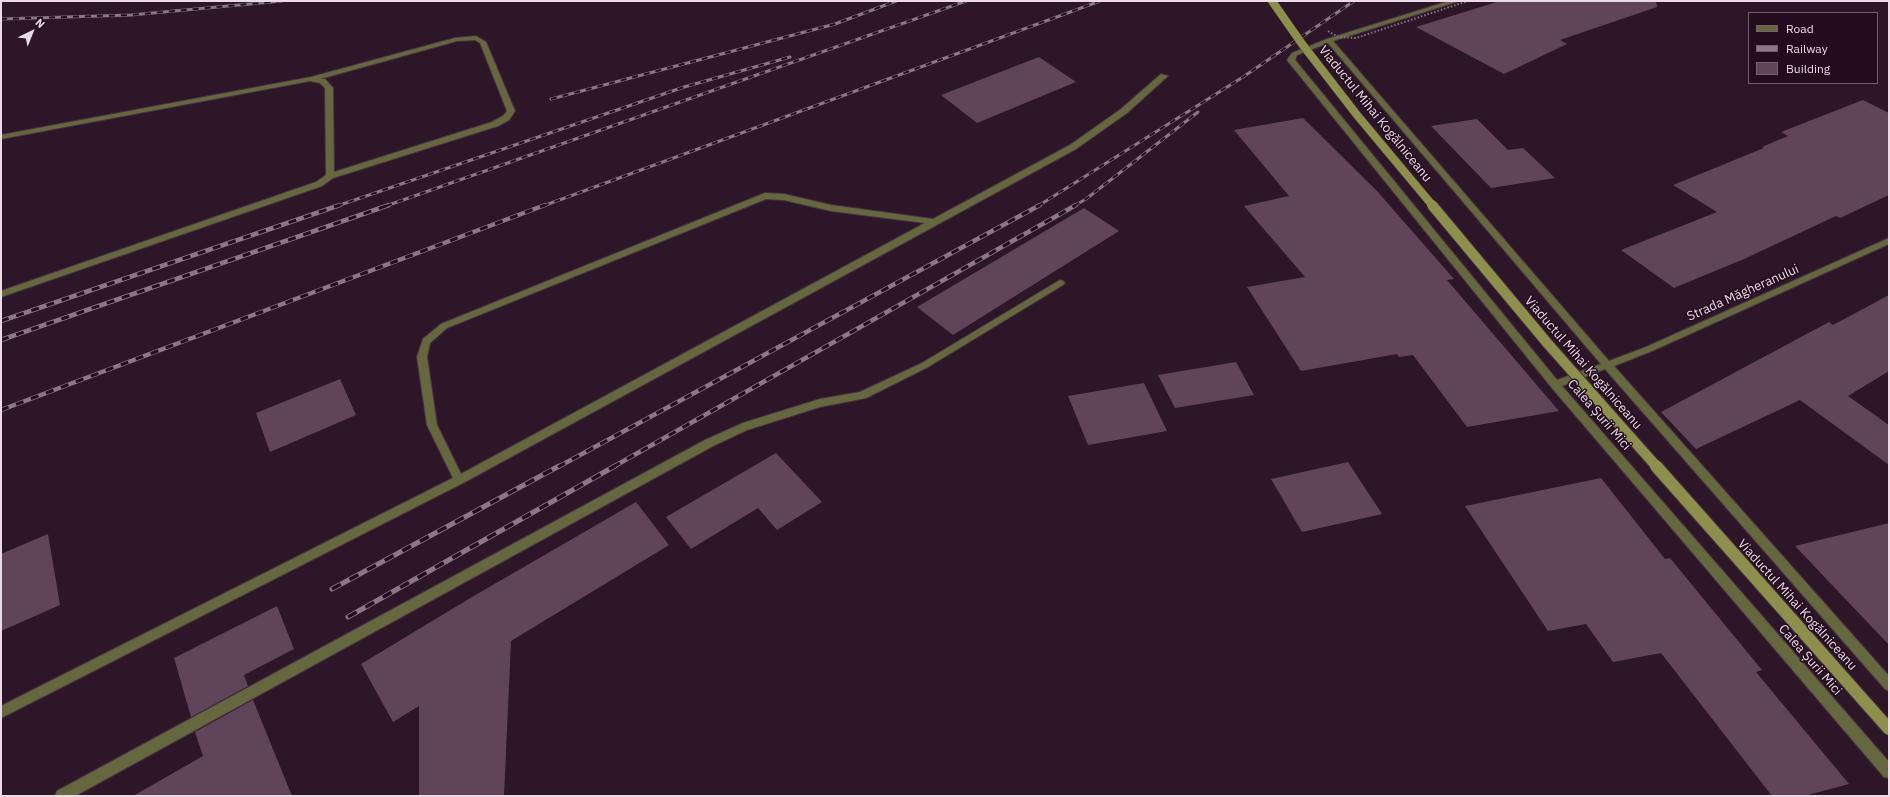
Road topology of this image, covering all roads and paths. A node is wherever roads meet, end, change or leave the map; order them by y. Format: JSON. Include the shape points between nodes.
{"nodes":[{"id":1,"x":1272,"y":1,"type":"edge"},
{"id":2,"x":1456,"y":1,"type":"edge"},
{"id":3,"x":1468,"y":1,"type":"edge"},
{"id":4,"x":1323,"y":28,"type":"dead end"},
{"id":5,"x":1329,"y":40,"type":"junction"},
{"id":6,"x":1164,"y":76,"type":"dead end"},
{"id":7,"x":310,"y":79,"type":"junction"},
{"id":8,"x":1,"y":137,"type":"edge"},
{"id":9,"x":330,"y":176,"type":"junction"},
{"id":10,"x":934,"y":222,"type":"junction"},
{"id":11,"x":1889,"y":241,"type":"edge"},
{"id":12,"x":1060,"y":283,"type":"dead end"},
{"id":13,"x":1,"y":294,"type":"edge"},
{"id":14,"x":1608,"y":366,"type":"junction"},
{"id":15,"x":1555,"y":385,"type":"junction"},
{"id":16,"x":459,"y":480,"type":"junction"},
{"id":17,"x":1889,"y":685,"type":"edge"},
{"id":18,"x":1,"y":712,"type":"edge"},
{"id":19,"x":1889,"y":728,"type":"edge"},
{"id":20,"x":1889,"y":772,"type":"edge"},
{"id":21,"x":62,"y":796,"type":"edge"}],
"edges":[{"from":1,"to":19,"type":"main road","name":"Viaductul Mihai Kogălniceanu","bridge":true,"via":[[1357,115],[1548,344]]},
{"from":2,"to":5,"type":"street"},
{"from":3,"to":4,"type":"path","bridge":true,"via":[[1356,38],[1338,37]]},
{"from":5,"to":14,"type":"street"},
{"from":5,"to":15,"type":"street","via":[[1299,51],[1291,60]]},
{"from":6,"to":10,"type":"street","via":[[1124,111],[1073,147]]},
{"from":7,"to":8,"type":"street"},
{"from":7,"to":9,"type":"street","via":[[322,81],[329,88]]},
{"from":7,"to":9,"type":"street","via":[[457,39],[476,38],[484,42],[511,111],[506,118],[495,124]]},
{"from":9,"to":13,"type":"street","via":[[304,190]]},
{"from":10,"to":16,"type":"street"},
{"from":10,"to":16,"type":"street","via":[[766,196],[444,326],[426,341],[422,357],[432,425]]},
{"from":11,"to":14,"type":"street","name":"Strada Măgheranului"},
{"from":12,"to":21,"type":"street","via":[[924,365],[862,395],[820,403],[750,424],[709,442]]},
{"from":14,"to":15,"type":"street","name":"Calea Șurii Mici"},
{"from":14,"to":17,"type":"street"},
{"from":15,"to":20,"type":"street","name":"Calea Șurii Mici"},
{"from":16,"to":18,"type":"street"}]}
